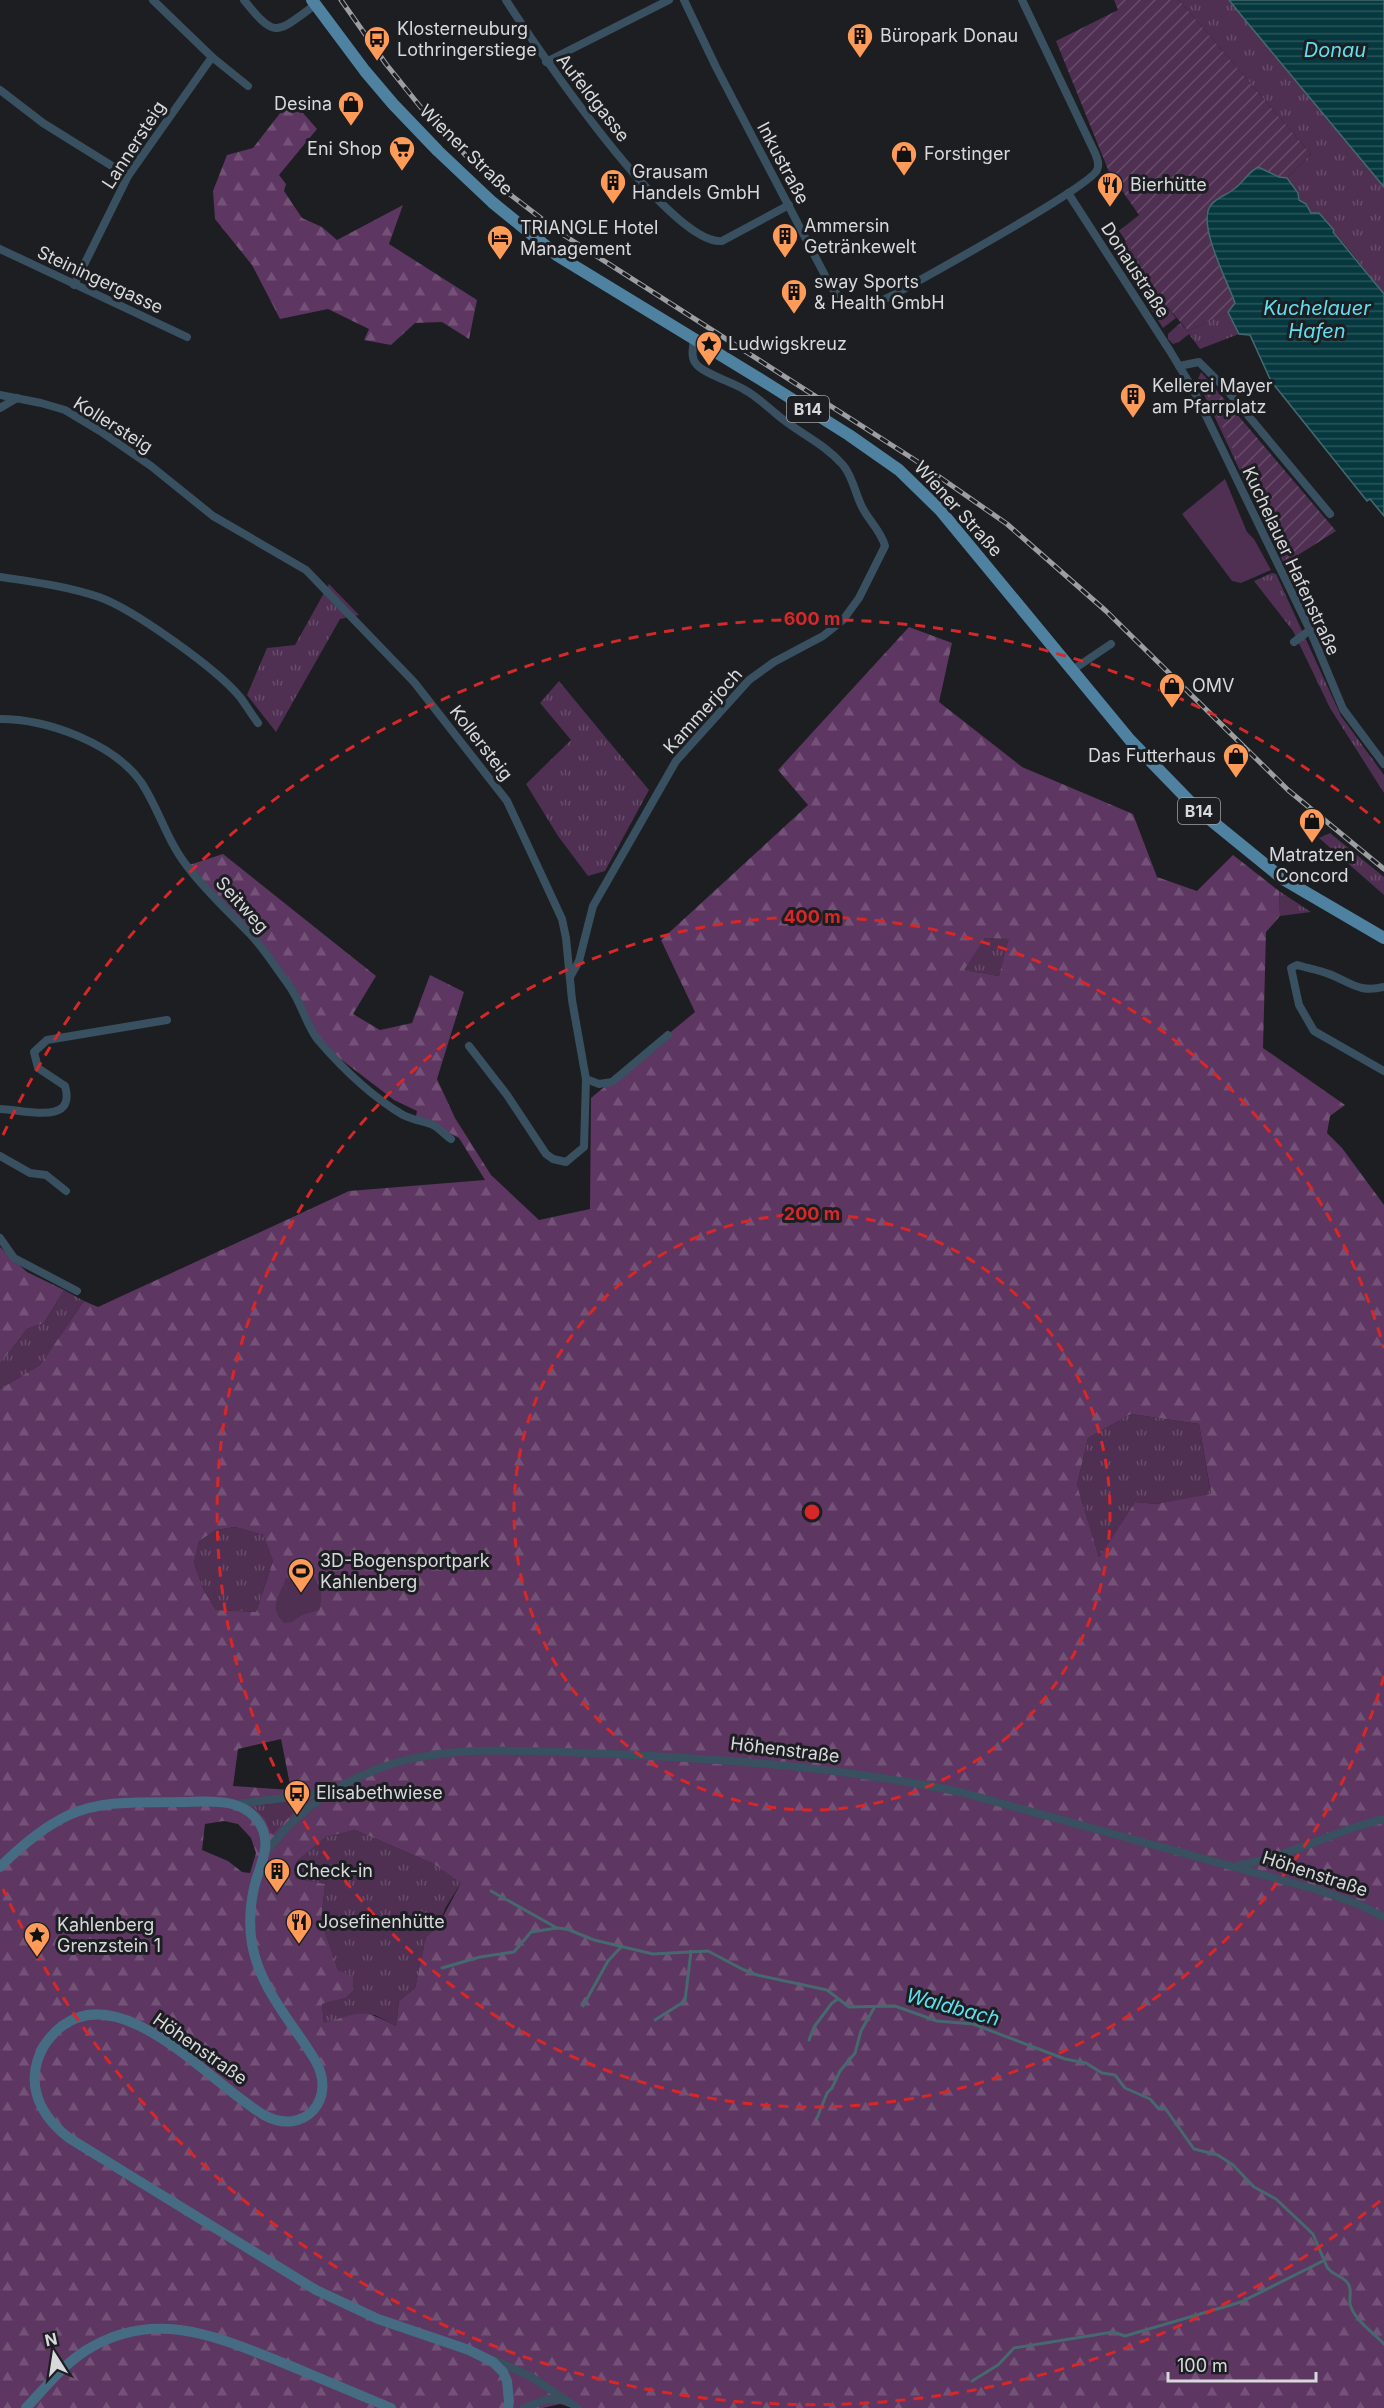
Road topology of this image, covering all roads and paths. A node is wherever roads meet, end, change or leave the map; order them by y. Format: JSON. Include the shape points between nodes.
{"nodes":[{"id":1,"x":153,"y":0,"type":"edge"},
{"id":2,"x":244,"y":0,"type":"edge"},
{"id":3,"x":506,"y":0,"type":"edge"},
{"id":4,"x":669,"y":0,"type":"edge"},
{"id":5,"x":684,"y":0,"type":"edge"},
{"id":6,"x":1022,"y":0,"type":"edge"},
{"id":7,"x":314,"y":3,"type":"edge"},
{"id":8,"x":212,"y":57,"type":"junction"},
{"id":9,"x":546,"y":62,"type":"junction"},
{"id":10,"x":248,"y":86,"type":"dead end"},
{"id":11,"x":0,"y":90,"type":"edge"},
{"id":12,"x":128,"y":176,"type":"junction"},
{"id":13,"x":1068,"y":193,"type":"junction"},
{"id":14,"x":789,"y":205,"type":"junction"},
{"id":15,"x":0,"y":249,"type":"edge"},
{"id":16,"x":74,"y":285,"type":"junction"},
{"id":17,"x":187,"y":337,"type":"dead end"},
{"id":18,"x":694,"y":339,"type":"junction"},
{"id":19,"x":1179,"y":366,"type":"junction"},
{"id":20,"x":0,"y":395,"type":"edge"},
{"id":21,"x":17,"y":398,"type":"junction"},
{"id":22,"x":0,"y":408,"type":"edge"},
{"id":23,"x":1330,"y":514,"type":"dead end"},
{"id":24,"x":0,"y":577,"type":"edge"},
{"id":25,"x":1310,"y":630,"type":"junction"},
{"id":26,"x":1294,"y":642,"type":"dead end"},
{"id":27,"x":1111,"y":644,"type":"dead end"},
{"id":28,"x":1071,"y":671,"type":"junction"},
{"id":29,"x":0,"y":719,"type":"edge"},
{"id":30,"x":258,"y":723,"type":"dead end"},
{"id":31,"x":1384,"y":764,"type":"edge"},
{"id":32,"x":1384,"y":938,"type":"edge"},
{"id":33,"x":570,"y":977,"type":"junction"},
{"id":34,"x":1384,"y":987,"type":"edge"},
{"id":35,"x":167,"y":1020,"type":"dead end"},
{"id":36,"x":668,"y":1035,"type":"dead end"},
{"id":37,"x":469,"y":1046,"type":"dead end"},
{"id":38,"x":1384,"y":1071,"type":"edge"},
{"id":39,"x":586,"y":1078,"type":"junction"},
{"id":40,"x":0,"y":1109,"type":"edge"},
{"id":41,"x":451,"y":1139,"type":"dead end"},
{"id":42,"x":0,"y":1156,"type":"edge"},
{"id":43,"x":66,"y":1191,"type":"dead end"},
{"id":44,"x":0,"y":1238,"type":"edge"},
{"id":45,"x":77,"y":1290,"type":"dead end"},
{"id":46,"x":326,"y":1793,"type":"junction"},
{"id":47,"x":233,"y":1804,"type":"junction"},
{"id":48,"x":1384,"y":1818,"type":"edge"},
{"id":49,"x":265,"y":1854,"type":"junction"},
{"id":50,"x":1235,"y":1866,"type":"junction"},
{"id":51,"x":0,"y":1867,"type":"edge"},
{"id":52,"x":1384,"y":1917,"type":"edge"},
{"id":53,"x":483,"y":2356,"type":"junction"},
{"id":54,"x":567,"y":2400,"type":"junction"},
{"id":55,"x":26,"y":2408,"type":"edge"},
{"id":56,"x":391,"y":2408,"type":"edge"},
{"id":57,"x":508,"y":2408,"type":"edge"},
{"id":58,"x":524,"y":2408,"type":"edge"},
{"id":59,"x":578,"y":2408,"type":"edge"}],
"edges":[{"from":1,"to":8,"type":"street"},
{"from":2,"to":7,"type":"street","via":[[264,24],[275,29]]},
{"from":3,"to":9,"type":"street","name":"Aufeldgasse"},
{"from":4,"to":9,"type":"street"},
{"from":5,"to":14,"type":"street","name":"Inkustraße"},
{"from":6,"to":13,"type":"street","via":[[1098,163],[1092,177]]},
{"from":7,"to":18,"type":"main road","name":"Wiener Straße","number":"B14","via":[[393,104],[492,202],[558,256]]},
{"from":8,"to":10,"type":"street"},
{"from":8,"to":12,"type":"street","name":"Lannersteig"},
{"from":9,"to":14,"type":"street","name":"Aufeldgasse","via":[[615,151],[658,198],[705,238],[722,241]]},
{"from":11,"to":12,"type":"street","via":[[43,123]]},
{"from":12,"to":16,"type":"street","name":"Lannersteig"},
{"from":13,"to":14,"type":"street","name":"Inkustraße","via":[[897,293],[862,307],[846,302],[833,289]]},
{"from":13,"to":19,"type":"street","name":"Donaustraße"},
{"from":15,"to":16,"type":"street","name":"Steiningergasse"},
{"from":16,"to":17,"type":"street","name":"Steiningergasse"},
{"from":18,"to":28,"type":"main road","name":"Wiener Straße","number":"B14","via":[[899,470],[940,510]]},
{"from":18,"to":33,"type":"street","name":"Kammerjoch","via":[[692,354],[698,367],[723,377],[767,404],[818,441],[844,466],[861,506],[885,546],[859,598],[843,620],[749,680],[676,761],[593,906],[579,960]]},
{"from":19,"to":23,"type":"street","via":[[1199,362]]},
{"from":19,"to":25,"type":"street","name":"Kuchelauer Hafenstraße"},
{"from":20,"to":21,"type":"street","name":"Kollersteig"},
{"from":21,"to":22,"type":"street"},
{"from":21,"to":33,"type":"street","name":"Kollersteig","via":[[65,410],[151,466],[213,516],[306,570],[387,652],[507,801],[562,919]]},
{"from":24,"to":30,"type":"street","via":[[64,586],[102,598],[137,617],[215,673],[239,696]]},
{"from":25,"to":26,"type":"street"},
{"from":25,"to":31,"type":"street","name":"Kuchelauer Hafenstraße","via":[[1343,709]]},
{"from":27,"to":28,"type":"street"},
{"from":28,"to":32,"type":"main road","name":"Wiener Straße","number":"B14","via":[[1130,740],[1197,809],[1240,846],[1292,885]]},
{"from":29,"to":41,"type":"street","name":"Seitweg","via":[[60,729],[99,746],[134,773],[186,866],[264,952],[298,997],[316,1037],[351,1075],[392,1108],[410,1119],[434,1125]]},
{"from":33,"to":39,"type":"street","name":"Kollersteig"},
{"from":34,"to":38,"type":"street","via":[[1370,991],[1328,973],[1297,965],[1291,968],[1299,1005],[1314,1030]]},
{"from":35,"to":40,"type":"street","via":[[47,1040],[34,1052],[38,1068],[66,1086],[66,1104],[50,1114]]},
{"from":36,"to":39,"type":"street","via":[[612,1082],[599,1084]]},
{"from":37,"to":39,"type":"street","name":"Kollersteig","via":[[552,1159],[566,1162],[584,1147]]},
{"from":42,"to":43,"type":"street","via":[[30,1173],[46,1176]]},
{"from":44,"to":45,"type":"street","via":[[14,1258]]},
{"from":46,"to":47,"type":"street","name":"Höhenstraße"},
{"from":46,"to":49,"type":"street","name":"Höhenstraße","via":[[288,1825]]},
{"from":46,"to":50,"type":"street","name":"Höhenstraße","via":[[392,1764],[469,1752],[726,1759],[912,1782]]},
{"from":47,"to":49,"type":"street","name":"Höhenstraße","via":[[257,1819]]},
{"from":47,"to":51,"type":"street","name":"Höhenstraße","via":[[117,1803],[83,1810],[52,1825]]},
{"from":48,"to":50,"type":"street","name":"Höhenstraße"},
{"from":49,"to":53,"type":"street","name":"Höhenstraße","via":[[252,1898],[255,1954],[271,1994],[320,2069],[323,2091],[316,2108],[296,2120],[272,2118],[143,2028],[122,2018],[99,2014],[67,2023],[48,2039],[35,2074],[41,2106],[69,2138],[316,2289],[378,2319]]},
{"from":50,"to":52,"type":"street","name":"Höhenstraße","via":[[1318,1890]]},
{"from":53,"to":54,"type":"street","name":"Höhenstraße","via":[[530,2376]]},
{"from":53,"to":57,"type":"street","name":"Höhenstraße","via":[[505,2376]]},
{"from":54,"to":58,"type":"street","via":[[548,2399]]},
{"from":54,"to":59,"type":"street","name":"Höhenstraße"},
{"from":55,"to":56,"type":"street","via":[[62,2369],[87,2350],[118,2336],[161,2328],[200,2332],[232,2342]]}]}
